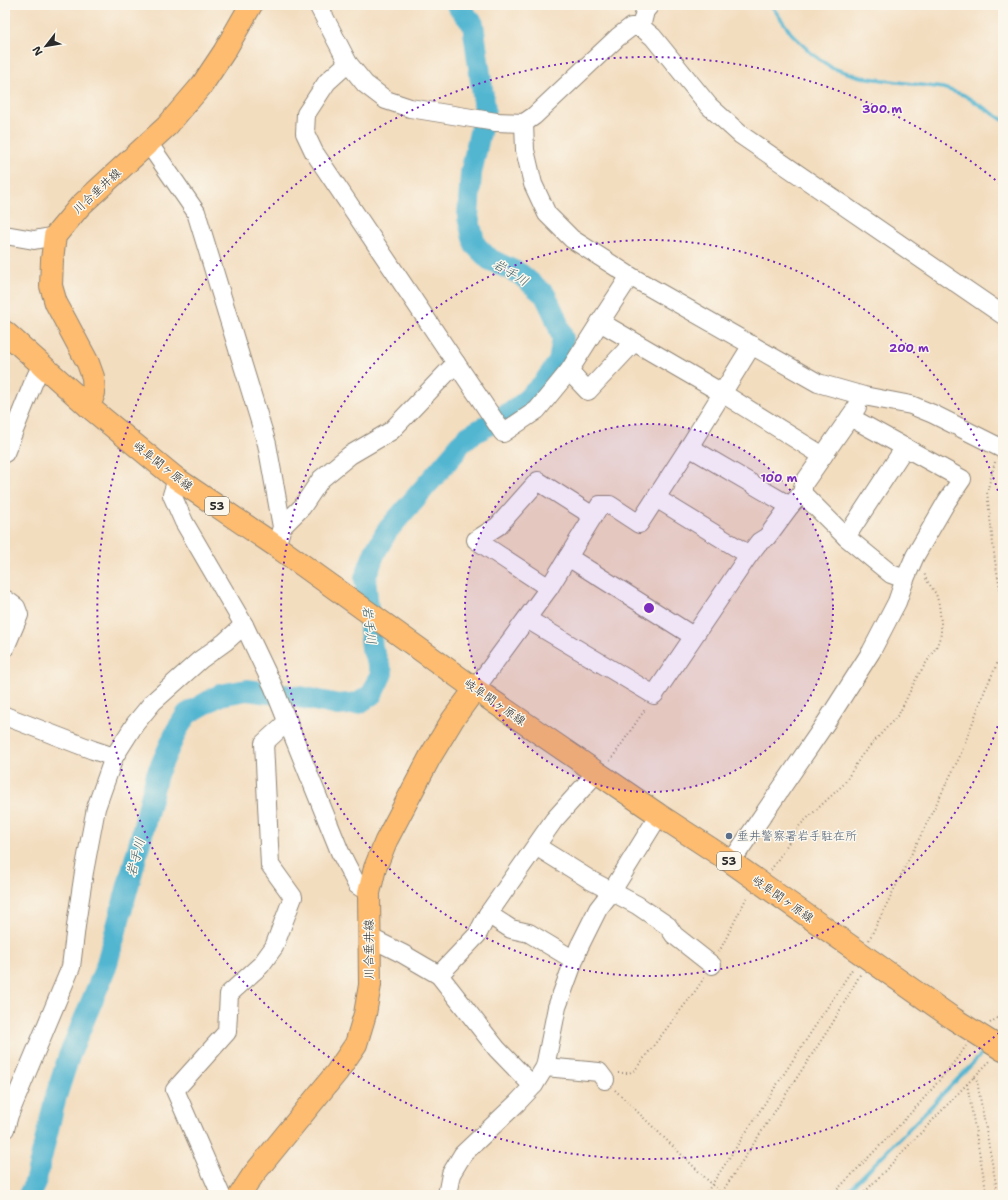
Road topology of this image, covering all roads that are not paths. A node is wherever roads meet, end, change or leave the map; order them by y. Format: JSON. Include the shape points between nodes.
{"nodes":[{"id":1,"x":251,"y":5,"type":"edge"},
{"id":2,"x":318,"y":5,"type":"edge"},
{"id":3,"x":650,"y":5,"type":"edge"},
{"id":4,"x":642,"y":27,"type":"junction"},
{"id":5,"x":348,"y":63,"type":"junction"},
{"id":6,"x":524,"y":123,"type":"junction"},
{"id":7,"x":149,"y":144,"type":"junction"},
{"id":8,"x":5,"y":235,"type":"edge"},
{"id":9,"x":55,"y":236,"type":"junction"},
{"id":10,"x":630,"y":276,"type":"junction"},
{"id":11,"x":1003,"y":315,"type":"edge"},
{"id":12,"x":600,"y":322,"type":"junction"},
{"id":13,"x":5,"y":332,"type":"edge"},
{"id":14,"x":634,"y":342,"type":"junction"},
{"id":15,"x":752,"y":345,"type":"junction"},
{"id":16,"x":456,"y":363,"type":"junction"},
{"id":17,"x":42,"y":366,"type":"junction"},
{"id":18,"x":569,"y":372,"type":"junction"},
{"id":19,"x":722,"y":393,"type":"junction"},
{"id":20,"x":864,"y":396,"type":"junction"},
{"id":21,"x":89,"y":407,"type":"junction"},
{"id":22,"x":850,"y":417,"type":"junction"},
{"id":23,"x":690,"y":447,"type":"junction"},
{"id":24,"x":905,"y":447,"type":"junction"},
{"id":25,"x":1002,"y":449,"type":"edge"},
{"id":26,"x":5,"y":453,"type":"edge"},
{"id":27,"x":823,"y":456,"type":"junction"},
{"id":28,"x":177,"y":479,"type":"junction"},
{"id":29,"x":802,"y":493,"type":"junction"},
{"id":30,"x":656,"y":498,"type":"junction"},
{"id":31,"x":790,"y":506,"type":"junction"},
{"id":32,"x":593,"y":516,"type":"junction"},
{"id":33,"x":279,"y":537,"type":"junction"},
{"id":34,"x":846,"y":537,"type":"junction"},
{"id":35,"x":749,"y":555,"type":"junction"},
{"id":36,"x":568,"y":557,"type":"junction"},
{"id":37,"x":905,"y":578,"type":"junction"},
{"id":38,"x":549,"y":588,"type":"junction"},
{"id":39,"x":5,"y":599,"type":"edge"},
{"id":40,"x":527,"y":619,"type":"junction"},
{"id":41,"x":244,"y":625,"type":"junction"},
{"id":42,"x":693,"y":636,"type":"junction"},
{"id":43,"x":5,"y":648,"type":"edge"},
{"id":44,"x":475,"y":689,"type":"junction"},
{"id":45,"x":5,"y":716,"type":"edge"},
{"id":46,"x":287,"y":718,"type":"junction"},
{"id":47,"x":114,"y":757,"type":"junction"},
{"id":48,"x":599,"y":774,"type":"junction"},
{"id":49,"x":659,"y":814,"type":"junction"},
{"id":50,"x":536,"y":846,"type":"junction"},
{"id":51,"x":731,"y":862,"type":"junction"},
{"id":52,"x":612,"y":892,"type":"junction"},
{"id":53,"x":369,"y":893,"type":"junction"},
{"id":54,"x":488,"y":914,"type":"junction"},
{"id":55,"x":369,"y":938,"type":"junction"},
{"id":56,"x":574,"y":960,"type":"junction"},
{"id":57,"x":712,"y":965,"type":"road end"},
{"id":58,"x":439,"y":975,"type":"junction"},
{"id":59,"x":998,"y":1055,"type":"edge"},
{"id":60,"x":545,"y":1067,"type":"junction"},
{"id":61,"x":603,"y":1078,"type":"road end"},
{"id":62,"x":534,"y":1085,"type":"junction"},
{"id":63,"x":5,"y":1129,"type":"edge"},
{"id":64,"x":221,"y":1195,"type":"edge"},
{"id":65,"x":240,"y":1195,"type":"edge"},
{"id":66,"x":447,"y":1195,"type":"edge"}],
"edges":[{"from":1,"to":7,"type":"main road","name":"川合垂井線","via":[[202,85]]},
{"from":2,"to":5,"type":"street"},
{"from":3,"to":4,"type":"street","via":[[645,11]]},
{"from":4,"to":6,"type":"street","via":[[631,27],[618,37]]},
{"from":4,"to":11,"type":"street","via":[[710,106],[741,135]]},
{"from":5,"to":6,"type":"street","via":[[365,84],[386,100],[410,108],[496,122]]},
{"from":5,"to":16,"type":"street","via":[[327,82],[306,114],[305,133],[314,152]]},
{"from":6,"to":10,"type":"street","via":[[525,150],[533,184],[547,214],[572,238]]},
{"from":7,"to":9,"type":"main road","name":"川合垂井線","via":[[80,206]]},
{"from":7,"to":33,"type":"street","via":[[196,212],[267,444]]},
{"from":8,"to":9,"type":"street","via":[[34,240]]},
{"from":9,"to":21,"type":"main road","via":[[51,286],[56,303],[94,377],[94,393]]},
{"from":10,"to":12,"type":"street"},
{"from":10,"to":15,"type":"street"},
{"from":12,"to":14,"type":"street"},
{"from":12,"to":18,"type":"street"},
{"from":13,"to":17,"type":"main road","name":"岐阜関ヶ原線","number":"53"},
{"from":14,"to":18,"type":"street","via":[[588,391]]},
{"from":14,"to":19,"type":"street"},
{"from":15,"to":19,"type":"street"},
{"from":15,"to":20,"type":"street","via":[[818,383]]},
{"from":16,"to":18,"type":"street","via":[[503,432],[537,410]]},
{"from":16,"to":33,"type":"street","via":[[391,430],[350,455],[321,479]]},
{"from":17,"to":21,"type":"main road","name":"岐阜関ヶ原線","number":"53"},
{"from":17,"to":26,"type":"street"},
{"from":19,"to":23,"type":"street"},
{"from":19,"to":27,"type":"street"},
{"from":20,"to":22,"type":"street"},
{"from":20,"to":25,"type":"street","via":[[911,406],[933,414]]},
{"from":21,"to":28,"type":"main road","name":"岐阜関ヶ原線","number":"53"},
{"from":22,"to":24,"type":"street"},
{"from":22,"to":27,"type":"street"},
{"from":23,"to":30,"type":"street"},
{"from":23,"to":31,"type":"street"},
{"from":24,"to":34,"type":"street"},
{"from":24,"to":37,"type":"street","via":[[962,479],[915,556]]},
{"from":27,"to":29,"type":"street","via":[[804,482]]},
{"from":28,"to":33,"type":"main road","name":"岐阜関ヶ原線","number":"53"},
{"from":28,"to":41,"type":"street","via":[[172,495],[184,522]]},
{"from":29,"to":31,"type":"street"},
{"from":29,"to":34,"type":"street"},
{"from":30,"to":32,"type":"street","via":[[639,524],[610,505],[600,505]]},
{"from":30,"to":35,"type":"street"},
{"from":31,"to":35,"type":"street","via":[[767,537],[759,542]]},
{"from":32,"to":36,"type":"street"},
{"from":32,"to":38,"type":"street","via":[[538,481],[498,526],[476,540]]},
{"from":33,"to":44,"type":"main road","name":"岐阜関ヶ原線","number":"53","via":[[350,599]]},
{"from":34,"to":37,"type":"street","via":[[891,574]]},
{"from":35,"to":42,"type":"street"},
{"from":36,"to":38,"type":"street"},
{"from":36,"to":42,"type":"street"},
{"from":37,"to":51,"type":"street","via":[[897,602],[871,652]]},
{"from":38,"to":40,"type":"street"},
{"from":39,"to":43,"type":"street","via":[[16,607],[19,615]]},
{"from":40,"to":42,"type":"street","via":[[654,695]]},
{"from":40,"to":44,"type":"street"},
{"from":41,"to":46,"type":"street"},
{"from":41,"to":47,"type":"street","via":[[153,702]]},
{"from":44,"to":48,"type":"main road","name":"岐阜関ヶ原線","number":"53"},
{"from":44,"to":53,"type":"main road","name":"川合垂井線","via":[[430,757],[390,834],[375,868]]},
{"from":45,"to":47,"type":"street"},
{"from":46,"to":53,"type":"street","via":[[340,852],[357,885]]},
{"from":46,"to":64,"type":"street","via":[[264,743],[270,865],[293,897],[274,947],[261,965],[229,994],[228,1032],[175,1090]]},
{"from":47,"to":63,"type":"street","via":[[96,808],[76,918],[71,966]]},
{"from":48,"to":49,"type":"main road","name":"岐阜関ヶ原線","number":"53"},
{"from":48,"to":50,"type":"street","via":[[554,820]]},
{"from":49,"to":51,"type":"main road","name":"岐阜関ヶ原線","number":"53"},
{"from":49,"to":52,"type":"street"},
{"from":50,"to":52,"type":"street"},
{"from":50,"to":54,"type":"street"},
{"from":51,"to":59,"type":"main road","name":"岐阜関ヶ原線","number":"53","via":[[979,1034]]},
{"from":52,"to":56,"type":"street","via":[[598,909]]},
{"from":52,"to":57,"type":"street","via":[[668,926],[674,936]]},
{"from":53,"to":55,"type":"main road","name":"川合垂井線"},
{"from":54,"to":56,"type":"street","via":[[511,929],[529,933]]},
{"from":54,"to":58,"type":"street","via":[[477,935]]},
{"from":55,"to":58,"type":"street"},
{"from":55,"to":65,"type":"main road","name":"川合垂井線","via":[[370,984],[356,1044]]},
{"from":56,"to":60,"type":"street","via":[[557,1007]]},
{"from":58,"to":62,"type":"street","via":[[497,1050]]},
{"from":60,"to":61,"type":"street","via":[[599,1072]]},
{"from":60,"to":62,"type":"street"},
{"from":62,"to":66,"type":"street","via":[[463,1154],[451,1174]]}]}
